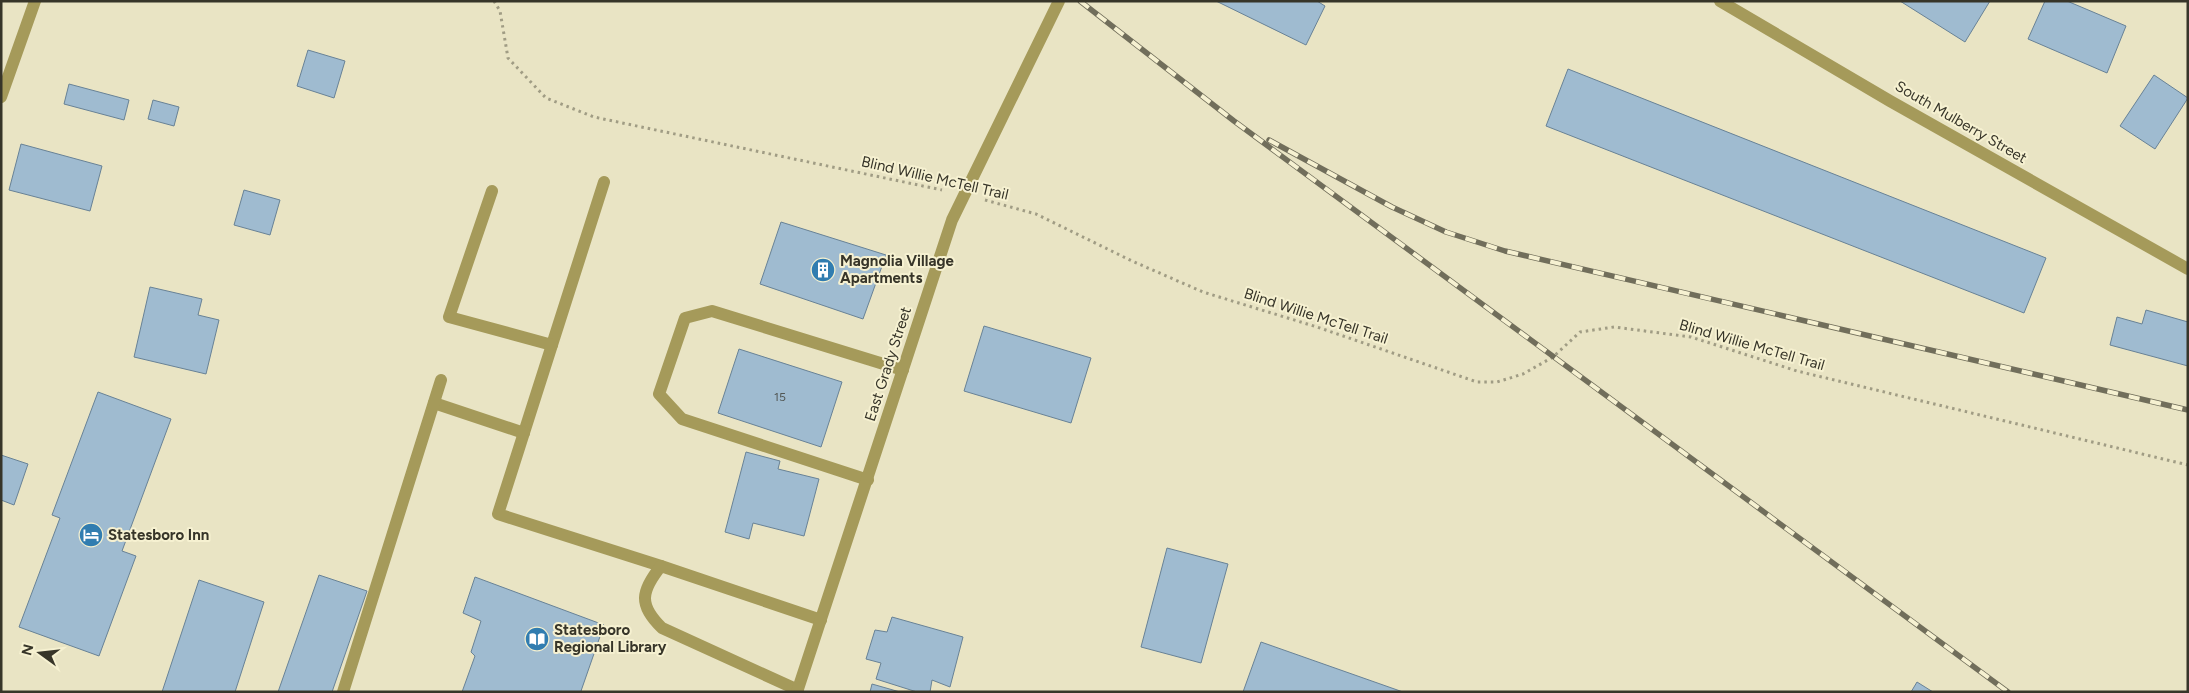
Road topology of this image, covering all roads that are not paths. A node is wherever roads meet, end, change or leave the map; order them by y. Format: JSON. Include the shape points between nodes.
{"nodes":[{"id":1,"x":35,"y":1,"type":"edge"},
{"id":2,"x":1059,"y":1,"type":"edge"},
{"id":3,"x":1720,"y":1,"type":"edge"},
{"id":4,"x":1,"y":97,"type":"edge"},
{"id":5,"x":604,"y":182,"type":"dead end"},
{"id":6,"x":492,"y":191,"type":"dead end"},
{"id":7,"x":2188,"y":269,"type":"edge"},
{"id":8,"x":552,"y":345,"type":"junction"},
{"id":9,"x":903,"y":370,"type":"junction"},
{"id":10,"x":441,"y":380,"type":"dead end"},
{"id":11,"x":434,"y":403,"type":"junction"},
{"id":12,"x":524,"y":433,"type":"junction"},
{"id":13,"x":868,"y":480,"type":"junction"},
{"id":14,"x":661,"y":566,"type":"junction"},
{"id":15,"x":821,"y":620,"type":"junction"},
{"id":16,"x":798,"y":691,"type":"edge"},
{"id":17,"x":344,"y":692,"type":"edge"}],
"edges":[{"from":1,"to":4,"type":"street"},
{"from":2,"to":9,"type":"street","name":"East Grady Street","via":[[952,220]]},
{"from":3,"to":7,"type":"street","name":"South Mulberry Street","via":[[1898,106]]},
{"from":5,"to":8,"type":"street"},
{"from":6,"to":8,"type":"street","via":[[449,317]]},
{"from":8,"to":12,"type":"street"},
{"from":9,"to":13,"type":"street","name":"East Grady Street"},
{"from":9,"to":13,"type":"street","via":[[712,311],[685,318],[659,394],[682,419]]},
{"from":10,"to":11,"type":"street"},
{"from":11,"to":12,"type":"street"},
{"from":11,"to":17,"type":"street"},
{"from":12,"to":14,"type":"street","via":[[498,514]]},
{"from":13,"to":15,"type":"street","name":"East Grady Street"},
{"from":14,"to":15,"type":"street"},
{"from":14,"to":16,"type":"street","via":[[649,580],[644,599],[649,615],[662,628],[694,640]]},
{"from":15,"to":16,"type":"street","name":"East Grady Street"}]}
